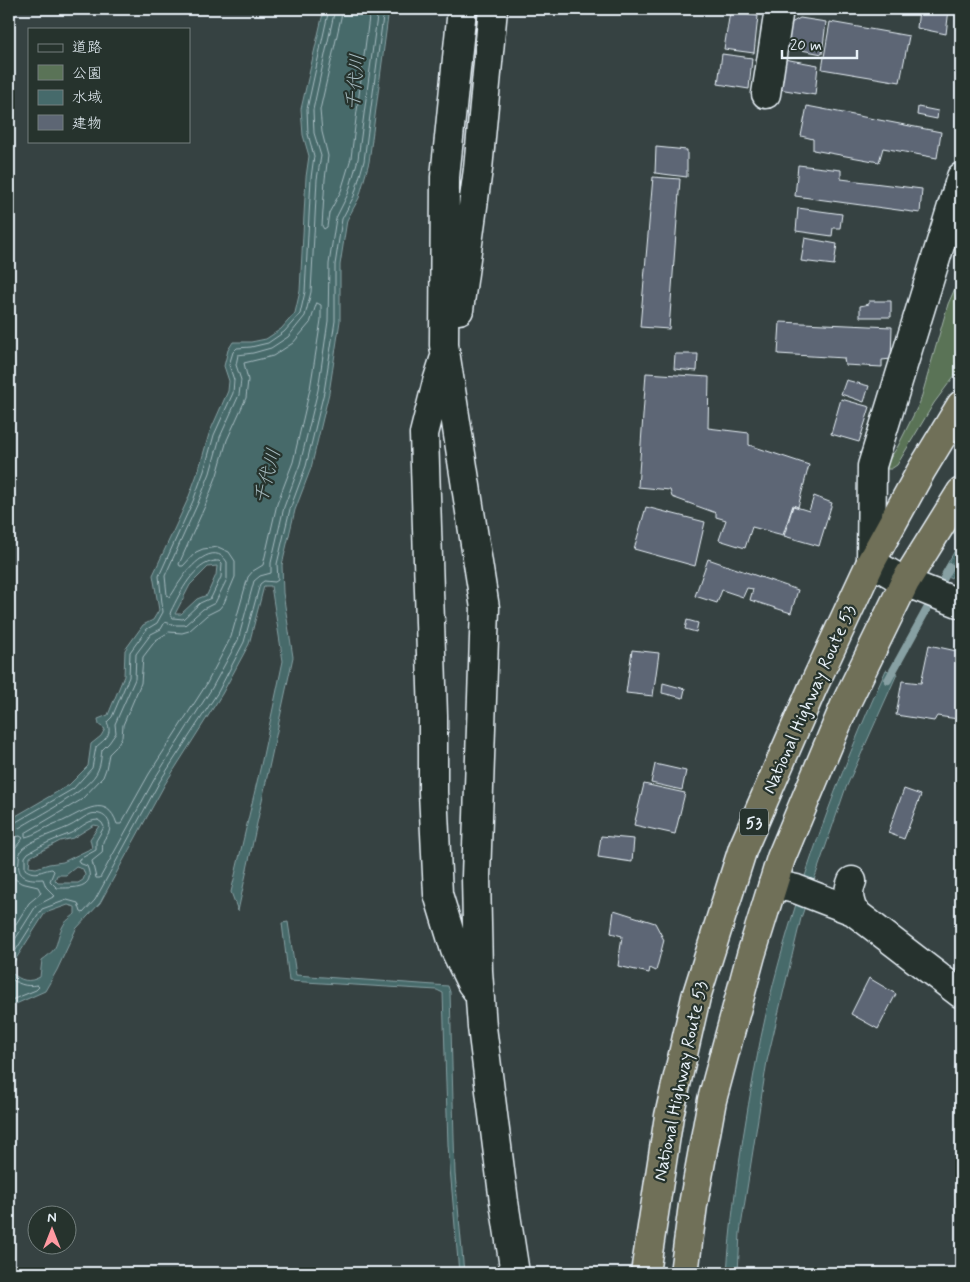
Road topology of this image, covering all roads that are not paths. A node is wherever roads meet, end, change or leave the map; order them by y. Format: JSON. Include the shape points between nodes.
{"nodes":[{"id":1,"x":462,"y":9,"type":"edge"},
{"id":2,"x":494,"y":9,"type":"edge"},
{"id":3,"x":779,"y":9,"type":"edge"},
{"id":4,"x":766,"y":94,"type":"dead end"},
{"id":5,"x":961,"y":177,"type":"edge"},
{"id":6,"x":957,"y":207,"type":"edge"},
{"id":7,"x":446,"y":355,"type":"junction"},
{"id":8,"x":961,"y":405,"type":"edge"},
{"id":9,"x":961,"y":492,"type":"edge"},
{"id":10,"x":871,"y":562,"type":"junction"},
{"id":11,"x":906,"y":582,"type":"junction"},
{"id":12,"x":961,"y":604,"type":"edge"},
{"id":13,"x":852,"y":881,"type":"dead end"},
{"id":14,"x":773,"y":884,"type":"junction"},
{"id":15,"x":853,"y":912,"type":"junction"},
{"id":16,"x":480,"y":994,"type":"junction"},
{"id":17,"x":961,"y":994,"type":"edge"},
{"id":18,"x":515,"y":1273,"type":"edge"},
{"id":19,"x":645,"y":1273,"type":"edge"},
{"id":20,"x":684,"y":1273,"type":"edge"}],
"edges":[{"from":1,"to":7,"type":"street","via":[[446,177]]},
{"from":2,"to":7,"type":"street","via":[[458,323]]},
{"from":3,"to":4,"type":"street"},
{"from":5,"to":6,"type":"street"},
{"from":6,"to":10,"type":"street","via":[[872,466]]},
{"from":7,"to":16,"type":"street","via":[[484,608],[476,877]]},
{"from":7,"to":16,"type":"street","via":[[424,434],[438,894],[455,950]]},
{"from":8,"to":10,"type":"highway","name":"National Highway Route 53","number":"53"},
{"from":9,"to":11,"type":"highway","name":"National Highway Route 53","number":"53"},
{"from":10,"to":11,"type":"street"},
{"from":10,"to":19,"type":"highway","name":"National Highway Route 53","number":"53","via":[[743,848],[731,885],[696,997],[669,1116]]},
{"from":11,"to":12,"type":"street"},
{"from":11,"to":14,"type":"highway","name":"National Highway Route 53","number":"53","via":[[846,705]]},
{"from":13,"to":15,"type":"street","via":[[848,898]]},
{"from":14,"to":15,"type":"street","via":[[796,889]]},
{"from":14,"to":20,"type":"highway","name":"National Highway Route 53","number":"53","via":[[750,955],[712,1100]]},
{"from":15,"to":17,"type":"street"},
{"from":16,"to":18,"type":"street","via":[[502,1192]]}]}
